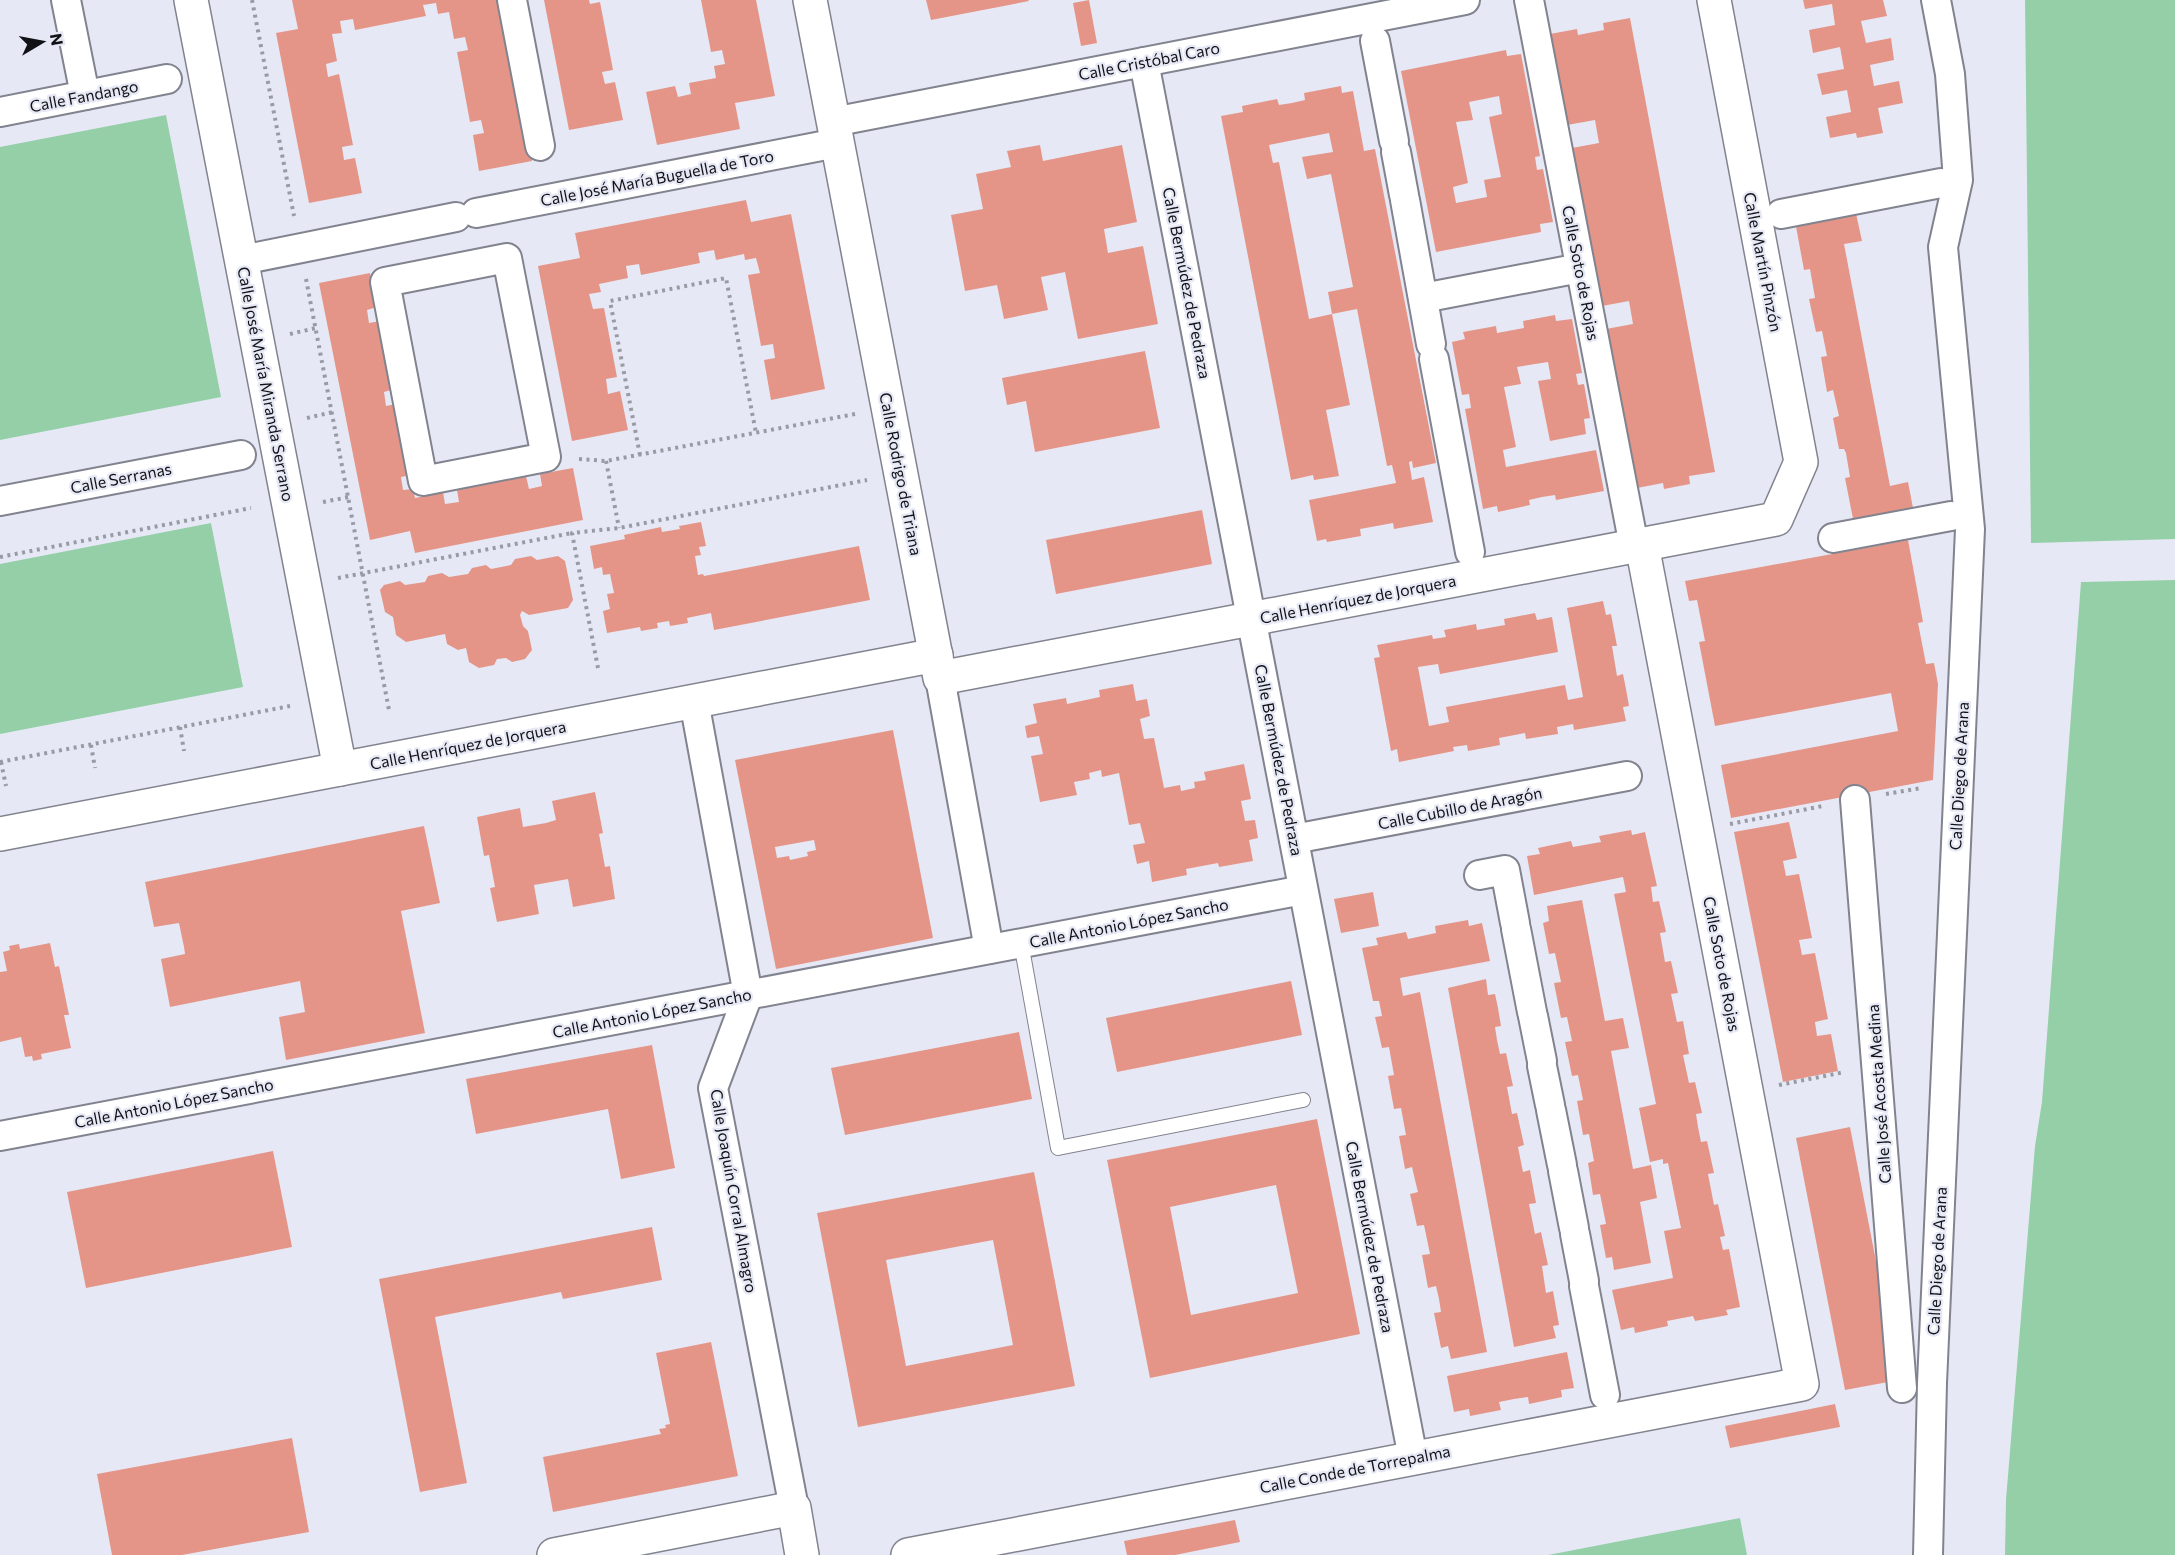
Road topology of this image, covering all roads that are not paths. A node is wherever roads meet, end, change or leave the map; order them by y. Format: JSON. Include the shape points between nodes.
{"nodes":[{"id":1,"x":66,"y":0,"type":"edge"},
{"id":2,"x":191,"y":0,"type":"edge"},
{"id":3,"x":512,"y":0,"type":"edge"},
{"id":4,"x":810,"y":0,"type":"edge"},
{"id":5,"x":1465,"y":0,"type":"edge"},
{"id":6,"x":1529,"y":0,"type":"edge"},
{"id":7,"x":1714,"y":0,"type":"edge"},
{"id":8,"x":1936,"y":0,"type":"edge"},
{"id":9,"x":1333,"y":12,"type":"edge"},
{"id":10,"x":1376,"y":41,"type":"dead end"},
{"id":11,"x":1144,"y":62,"type":"junction"},
{"id":12,"x":167,"y":79,"type":"dead end"},
{"id":13,"x":85,"y":95,"type":"junction"},
{"id":14,"x":0,"y":112,"type":"edge"},
{"id":15,"x":835,"y":132,"type":"junction"},
{"id":16,"x":540,"y":146,"type":"dead end"},
{"id":17,"x":1941,"y":183,"type":"dead end"},
{"id":18,"x":1780,"y":214,"type":"dead end"},
{"id":19,"x":242,"y":260,"type":"junction"},
{"id":20,"x":1580,"y":268,"type":"junction"},
{"id":21,"x":1423,"y":298,"type":"junction"},
{"id":22,"x":241,"y":455,"type":"dead end"},
{"id":23,"x":546,"y":457,"type":"joint"},
{"id":24,"x":0,"y":501,"type":"edge"},
{"id":25,"x":1951,"y":516,"type":"dead end"},
{"id":26,"x":1776,"y":519,"type":"joint"},
{"id":27,"x":1833,"y":538,"type":"dead end"},
{"id":28,"x":1638,"y":546,"type":"junction"},
{"id":29,"x":1470,"y":552,"type":"dead end"},
{"id":30,"x":1251,"y":619,"type":"junction"},
{"id":31,"x":938,"y":666,"type":"junction"},
{"id":32,"x":694,"y":702,"type":"junction"},
{"id":33,"x":340,"y":769,"type":"junction"},
{"id":34,"x":1627,"y":776,"type":"dead end"},
{"id":35,"x":1855,"y":800,"type":"dead end"},
{"id":36,"x":0,"y":834,"type":"edge"},
{"id":37,"x":1294,"y":839,"type":"junction"},
{"id":38,"x":1479,"y":875,"type":"dead end"},
{"id":39,"x":1303,"y":890,"type":"junction"},
{"id":40,"x":1021,"y":943,"type":"junction"},
{"id":41,"x":989,"y":949,"type":"junction"},
{"id":42,"x":748,"y":995,"type":"junction"},
{"id":43,"x":1303,"y":1100,"type":"dead end"},
{"id":44,"x":0,"y":1136,"type":"edge"},
{"id":45,"x":1802,"y":1384,"type":"joint"},
{"id":46,"x":1902,"y":1389,"type":"dead end"},
{"id":47,"x":1605,"y":1395,"type":"dead end"},
{"id":48,"x":1413,"y":1458,"type":"junction"},
{"id":49,"x":794,"y":1508,"type":"junction"},
{"id":50,"x":554,"y":1555,"type":"edge"},
{"id":51,"x":802,"y":1555,"type":"edge"},
{"id":52,"x":908,"y":1555,"type":"edge"},
{"id":53,"x":1928,"y":1555,"type":"edge"}],
"edges":[{"from":1,"to":13,"type":"street"},
{"from":2,"to":19,"type":"street","name":"Calle José María Miranda Serrano"},
{"from":3,"to":16,"type":"street"},
{"from":4,"to":15,"type":"street","name":"Calle Rodrigo de Triana"},
{"from":5,"to":9,"type":"street","name":"Calle Cristóbal Caro"},
{"from":6,"to":20,"type":"street","name":"Calle Soto de Rojas"},
{"from":7,"to":26,"type":"street","name":"Calle Martín Pinzón","via":[[1801,462]]},
{"from":8,"to":53,"type":"street","name":"Calle Diego de Arana","via":[[1950,74],[1958,180],[1943,247],[1970,529],[1932,1371]]},
{"from":9,"to":11,"type":"street","name":"Calle Cristóbal Caro"},
{"from":10,"to":21,"type":"street"},
{"from":11,"to":15,"type":"street","name":"Calle Cristóbal Caro"},
{"from":11,"to":30,"type":"street","name":"Calle Bermúdez de Pedraza"},
{"from":12,"to":13,"type":"street","name":"Calle Fandango"},
{"from":13,"to":14,"type":"street","name":"Calle Fandango"},
{"from":15,"to":19,"type":"street","name":"Calle José María Buguella de Toro","via":[[466,215]]},
{"from":15,"to":31,"type":"street","name":"Calle Rodrigo de Triana"},
{"from":17,"to":18,"type":"street"},
{"from":19,"to":33,"type":"street","name":"Calle José María Miranda Serrano"},
{"from":20,"to":21,"type":"street"},
{"from":20,"to":28,"type":"street","name":"Calle Soto de Rojas"},
{"from":21,"to":29,"type":"street"},
{"from":22,"to":24,"type":"street","name":"Calle Serranas"},
{"from":23,"to":23,"type":"street","via":[[507,258],[385,282],[423,480]]},
{"from":25,"to":27,"type":"street"},
{"from":26,"to":28,"type":"street","name":"Calle Henríquez de Jorquera"},
{"from":28,"to":30,"type":"street","name":"Calle Henríquez de Jorquera"},
{"from":28,"to":45,"type":"street","name":"Calle Soto de Rojas"},
{"from":30,"to":31,"type":"street","name":"Calle Henríquez de Jorquera"},
{"from":30,"to":37,"type":"street","name":"Calle Bermúdez de Pedraza"},
{"from":31,"to":32,"type":"street","name":"Calle Henríquez de Jorquera"},
{"from":31,"to":41,"type":"street","name":"Calle Rodrigo de Triana"},
{"from":32,"to":33,"type":"street","name":"Calle Henríquez de Jorquera"},
{"from":32,"to":42,"type":"street"},
{"from":33,"to":36,"type":"street","name":"Calle Henríquez de Jorquera"},
{"from":34,"to":37,"type":"street","name":"Calle Cubillo de Aragón"},
{"from":35,"to":46,"type":"street","name":"Calle José Acosta Medina"},
{"from":37,"to":39,"type":"street","name":"Calle Bermúdez de Pedraza"},
{"from":38,"to":47,"type":"street","via":[[1505,870]]},
{"from":39,"to":40,"type":"street","name":"Calle Antonio López Sancho"},
{"from":39,"to":48,"type":"street","name":"Calle Bermúdez de Pedraza"},
{"from":40,"to":41,"type":"street","name":"Calle Antonio López Sancho"},
{"from":40,"to":43,"type":"lane","via":[[1058,1148]]},
{"from":41,"to":42,"type":"street","name":"Calle Antonio López Sancho"},
{"from":42,"to":44,"type":"street","name":"Calle Antonio López Sancho"},
{"from":42,"to":49,"type":"street","name":"Calle Joaquín Corral Almagro","via":[[713,1088]]},
{"from":45,"to":48,"type":"street","name":"Calle Conde de Torrepalma"},
{"from":48,"to":52,"type":"street","name":"Calle Conde de Torrepalma"},
{"from":49,"to":50,"type":"street"},
{"from":49,"to":51,"type":"street"}]}
